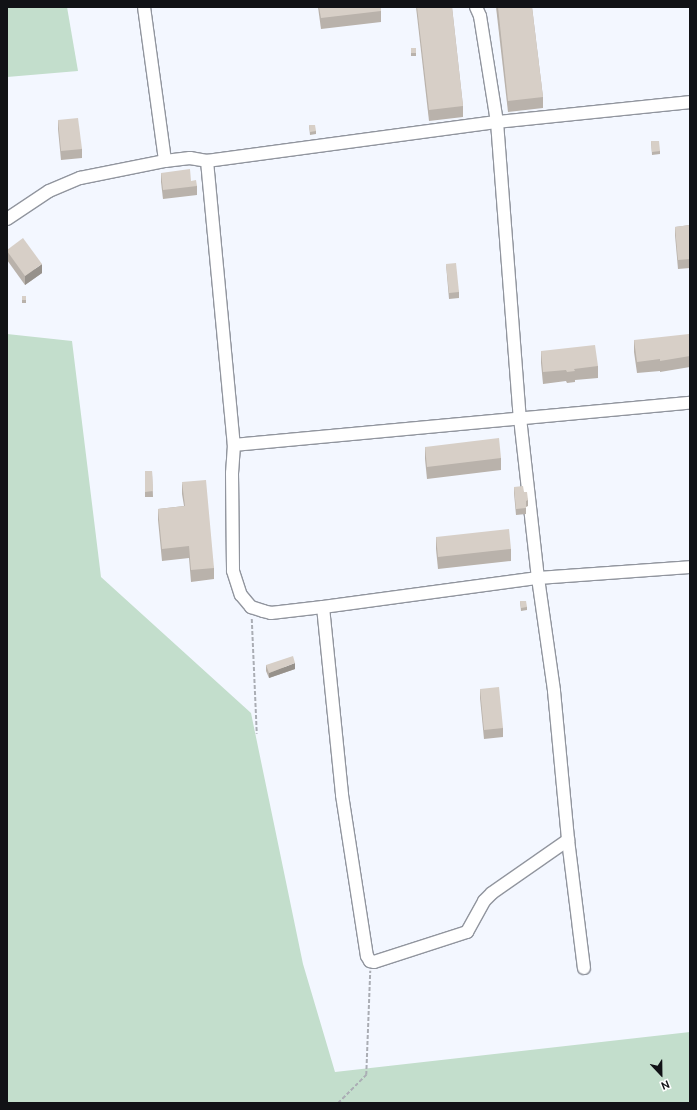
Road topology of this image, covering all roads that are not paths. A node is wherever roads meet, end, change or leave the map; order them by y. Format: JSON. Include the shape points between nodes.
{"nodes":[{"id":1,"x":144,"y":7,"type":"edge"},
{"id":2,"x":476,"y":7,"type":"edge"},
{"id":3,"x":690,"y":102,"type":"edge"},
{"id":4,"x":496,"y":122,"type":"junction"},
{"id":5,"x":165,"y":161,"type":"junction"},
{"id":6,"x":207,"y":161,"type":"junction"},
{"id":7,"x":7,"y":219,"type":"edge"},
{"id":8,"x":690,"y":403,"type":"edge"},
{"id":9,"x":520,"y":418,"type":"junction"},
{"id":10,"x":234,"y":445,"type":"junction"},
{"id":11,"x":690,"y":567,"type":"edge"},
{"id":12,"x":538,"y":578,"type":"junction"},
{"id":13,"x":323,"y":607,"type":"junction"},
{"id":14,"x":568,"y":840,"type":"junction"},
{"id":15,"x":584,"y":968,"type":"dead end"}],
"edges":[{"from":1,"to":5,"type":"lane"},
{"from":2,"to":4,"type":"lane","via":[[480,16]]},
{"from":3,"to":4,"type":"lane"},
{"from":4,"to":6,"type":"lane"},
{"from":4,"to":9,"type":"lane"},
{"from":5,"to":6,"type":"lane","via":[[190,158]]},
{"from":5,"to":7,"type":"lane","via":[[80,178],[49,191]]},
{"from":6,"to":10,"type":"lane"},
{"from":8,"to":9,"type":"lane"},
{"from":9,"to":10,"type":"lane"},
{"from":9,"to":12,"type":"lane"},
{"from":10,"to":13,"type":"lane","via":[[233,571],[241,595],[251,607],[272,613]]},
{"from":11,"to":12,"type":"lane"},
{"from":12,"to":13,"type":"lane"},
{"from":12,"to":14,"type":"lane","via":[[554,692]]},
{"from":13,"to":14,"type":"lane","via":[[342,795],[367,956],[370,961],[374,962],[467,932],[484,901],[492,893]]},
{"from":14,"to":15,"type":"lane"}]}
